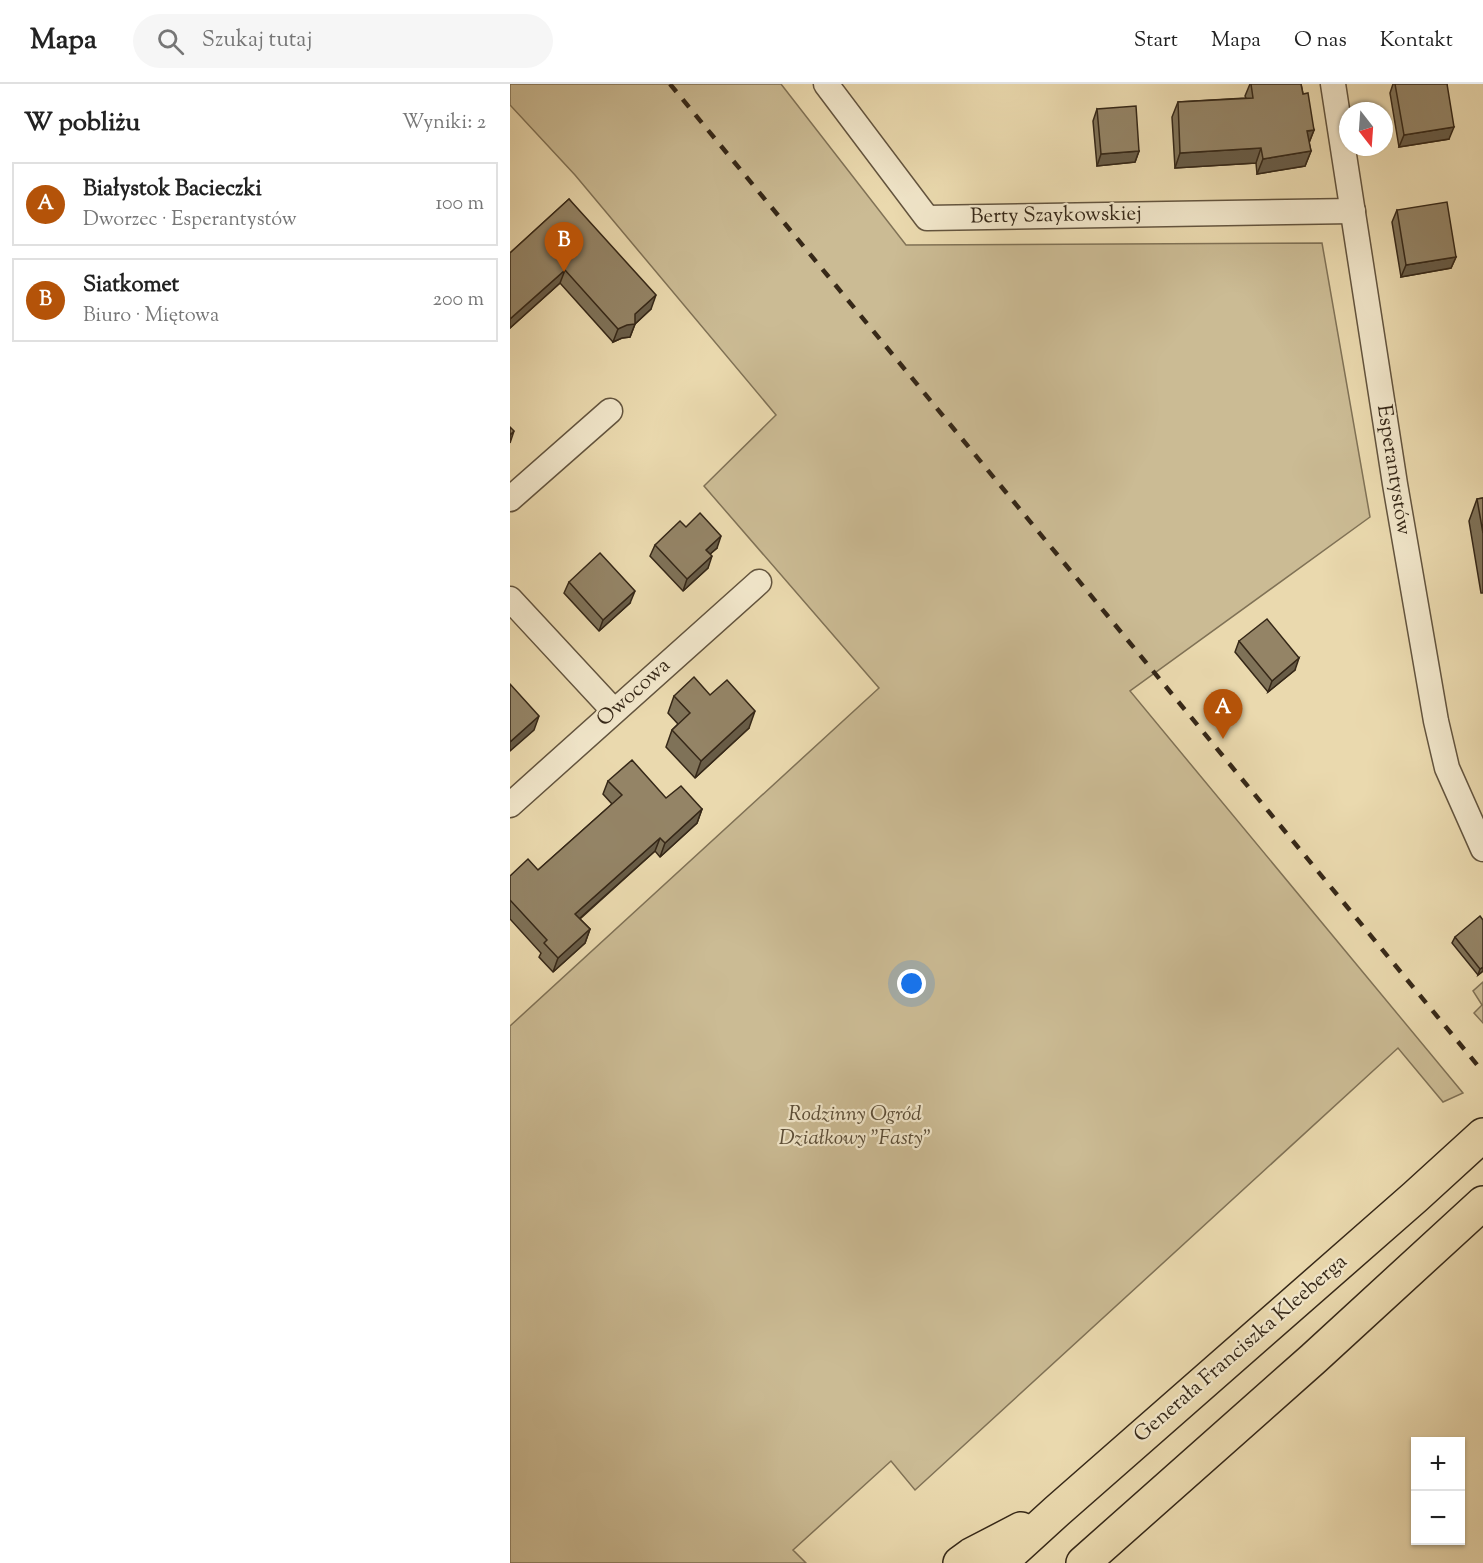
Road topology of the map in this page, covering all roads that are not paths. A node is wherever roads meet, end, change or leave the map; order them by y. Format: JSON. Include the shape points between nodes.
{"nodes":[{"id":1,"x":826,"y":84,"type":"edge"},
{"id":2,"x":1333,"y":84,"type":"edge"},
{"id":3,"x":1353,"y":212,"type":"junction"},
{"id":4,"x":610,"y":411,"type":"dead end"},
{"id":5,"x":510,"y":499,"type":"edge"},
{"id":6,"x":759,"y":582,"type":"dead end"},
{"id":7,"x":510,"y":599,"type":"edge"},
{"id":8,"x":614,"y":711,"type":"junction"},
{"id":9,"x":510,"y":805,"type":"edge"},
{"id":10,"x":1483,"y":849,"type":"edge"},
{"id":11,"x":1483,"y":1136,"type":"edge"},
{"id":12,"x":1483,"y":1203,"type":"edge"},
{"id":13,"x":1058,"y":1510,"type":"junction"},
{"id":14,"x":1090,"y":1558,"type":"edge"},
{"id":15,"x":960,"y":1563,"type":"edge"},
{"id":16,"x":1000,"y":1563,"type":"edge"}],
"edges":[{"from":1,"to":3,"type":"street","name":"Berty Szaykowskiej","via":[[927,218]]},
{"from":2,"to":3,"type":"street","name":"Esperantystów"},
{"from":3,"to":10,"type":"street","name":"Esperantystów","via":[[1436,722],[1447,768]]},
{"from":4,"to":5,"type":"street"},
{"from":6,"to":8,"type":"street","name":"Owocowa"},
{"from":7,"to":8,"type":"street"},
{"from":8,"to":9,"type":"street","name":"Owocowa"},
{"from":11,"to":13,"type":"highway","name":"Generała Franciszka Kleeberga"},
{"from":12,"to":14,"type":"highway"},
{"from":13,"to":15,"type":"highway"},
{"from":13,"to":16,"type":"highway","name":"Generała Franciszka Kleeberga"}]}
